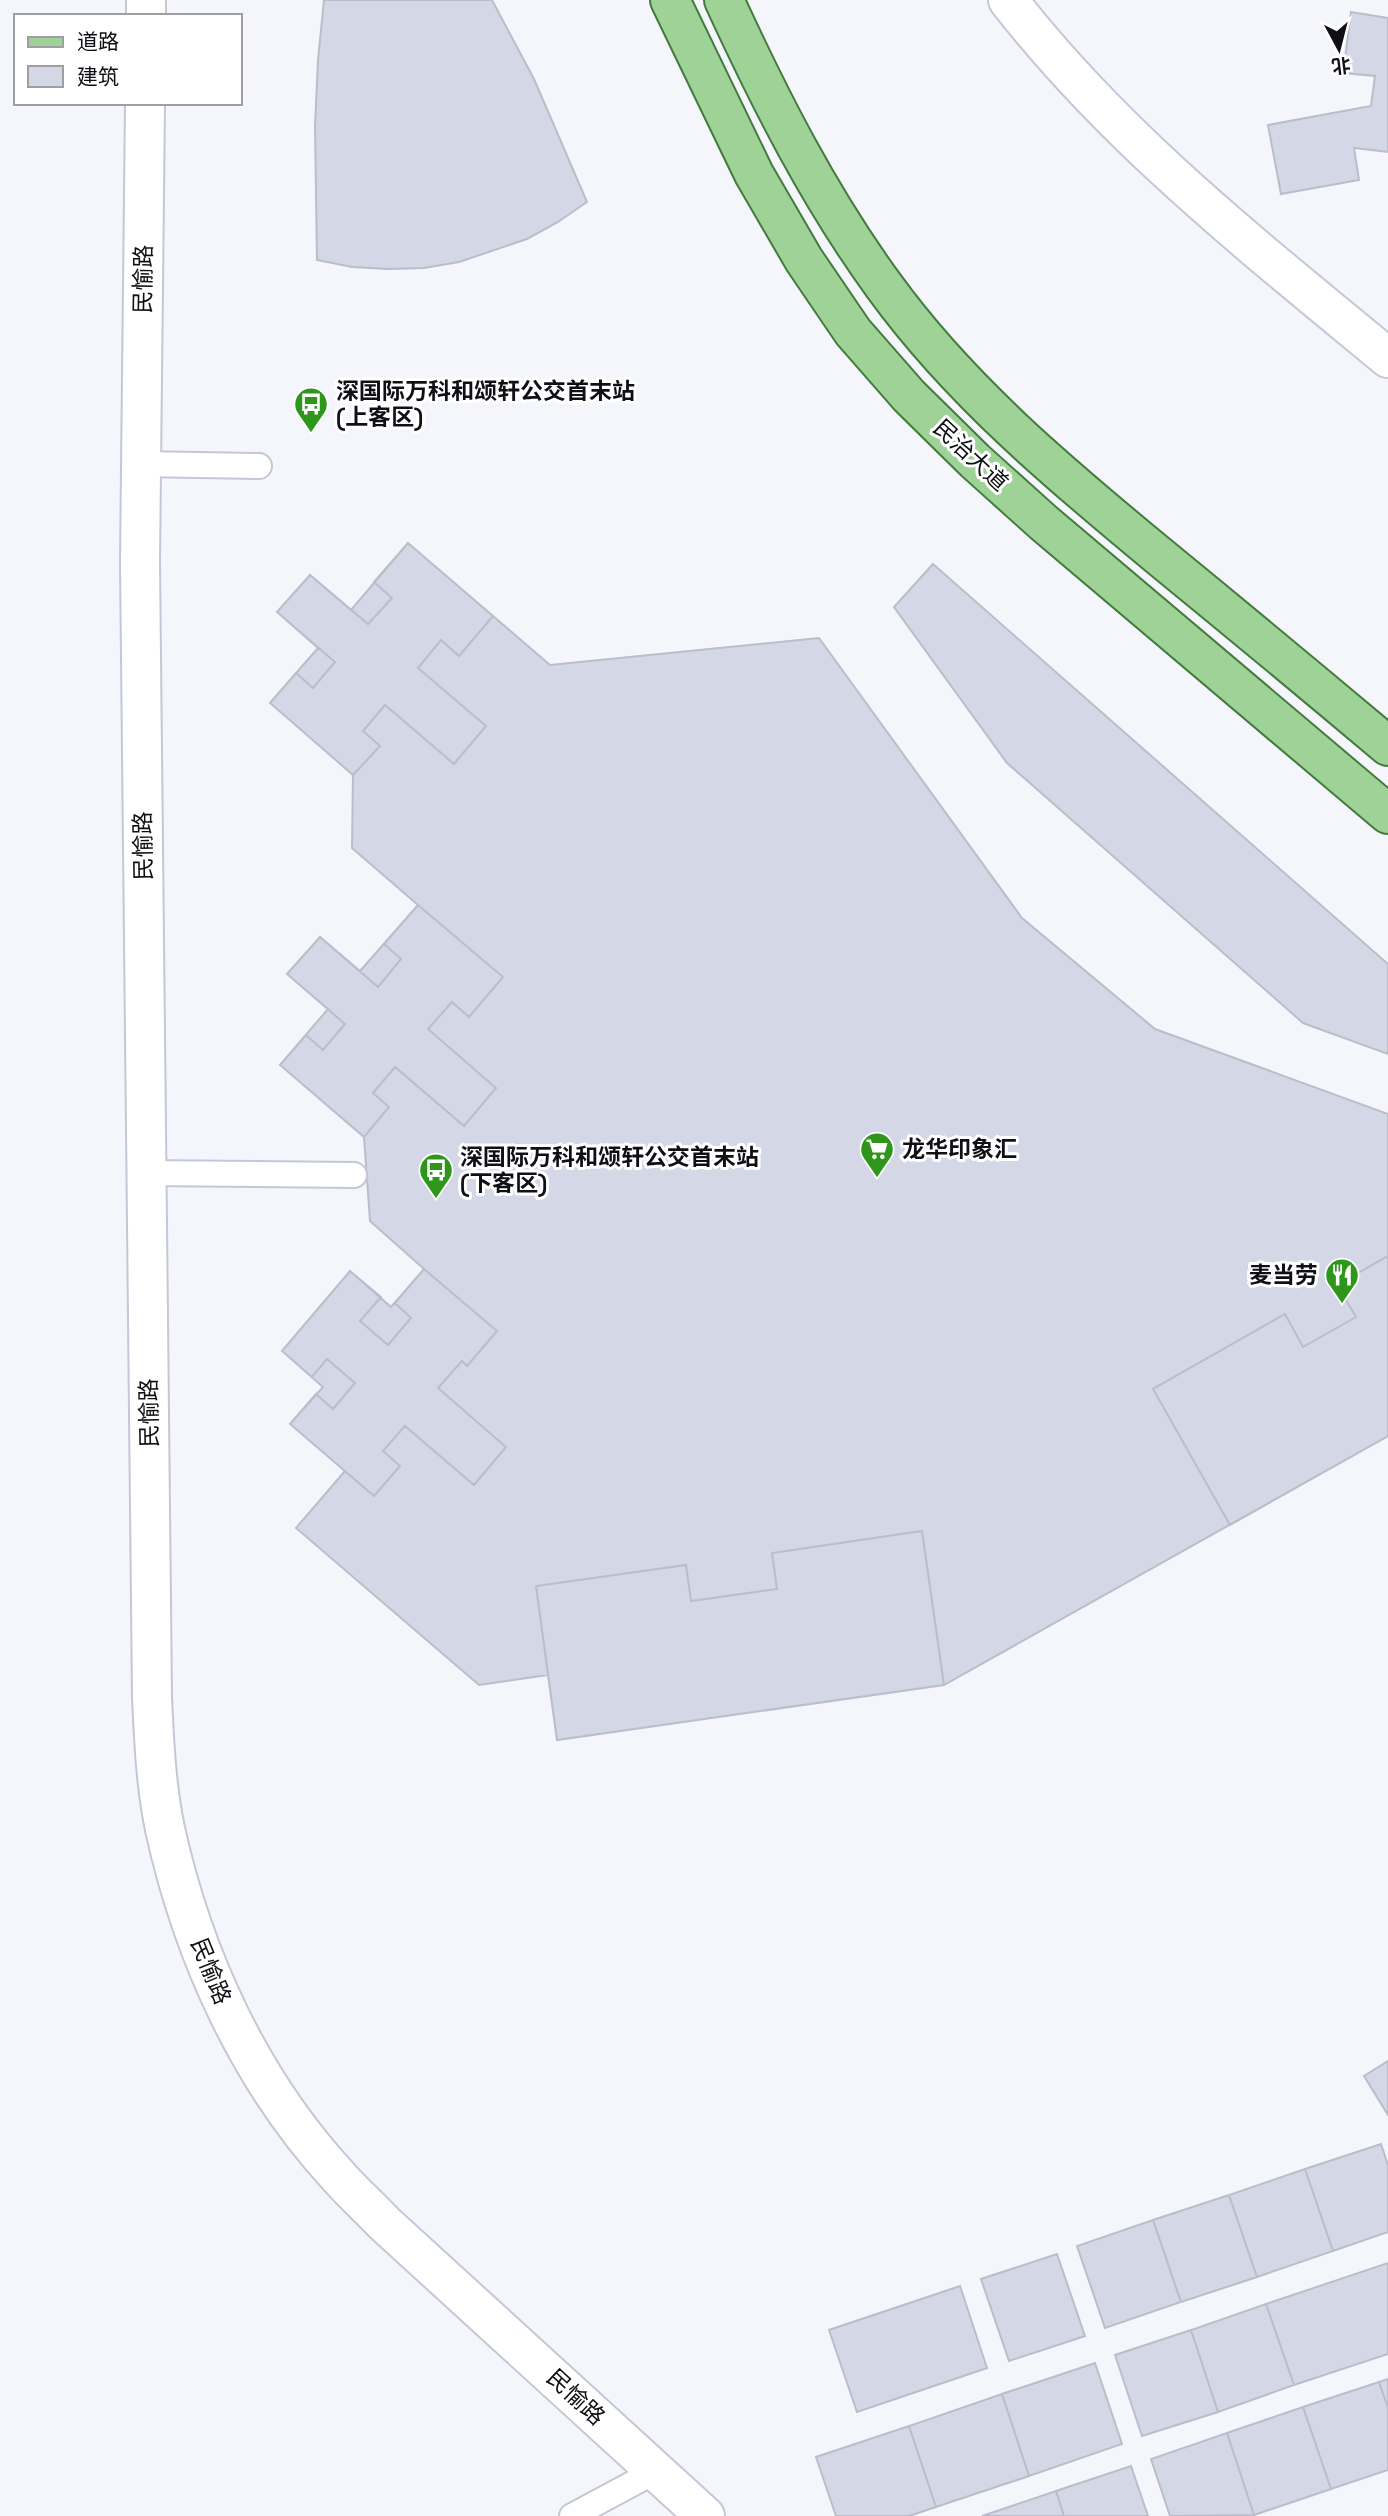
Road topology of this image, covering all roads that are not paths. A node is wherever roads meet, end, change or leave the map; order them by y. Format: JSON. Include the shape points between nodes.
{"nodes":[{"id":1,"x":670,"y":0,"type":"edge"},
{"id":2,"x":724,"y":0,"type":"edge"},
{"id":3,"x":1008,"y":0,"type":"edge"},
{"id":4,"x":145,"y":105,"type":"edge"},
{"id":5,"x":1388,"y":359,"type":"edge"},
{"id":6,"x":141,"y":464,"type":"junction"},
{"id":7,"x":259,"y":466,"type":"dead end"},
{"id":8,"x":1388,"y":746,"type":"edge"},
{"id":9,"x":1388,"y":814,"type":"edge"},
{"id":10,"x":146,"y":1173,"type":"junction"},
{"id":11,"x":354,"y":1175,"type":"dead end"},
{"id":12,"x":656,"y":2471,"type":"junction"},
{"id":13,"x":572,"y":2516,"type":"edge"},
{"id":14,"x":705,"y":2516,"type":"edge"}],
"edges":[{"from":1,"to":9,"type":"main road","name":"民治大道","via":[[754,174],[804,261],[853,332],[909,396],[1044,523]]},
{"from":2,"to":8,"type":"main road","name":"民治大道","via":[[795,145],[838,219],[885,288],[933,345],[1019,436],[1075,486]]},
{"from":3,"to":5,"type":"street","via":[[1087,93],[1146,152]]},
{"from":4,"to":6,"type":"street","name":"民愉路"},
{"from":6,"to":7,"type":"lane"},
{"from":6,"to":10,"type":"street","name":"民愉路"},
{"from":10,"to":11,"type":"lane"},
{"from":10,"to":12,"type":"street","name":"民愉路","via":[[155,1763],[165,1827],[201,1954],[259,2070],[338,2176]]},
{"from":12,"to":13,"type":"lane"},
{"from":12,"to":14,"type":"street","name":"民愉路"}]}
